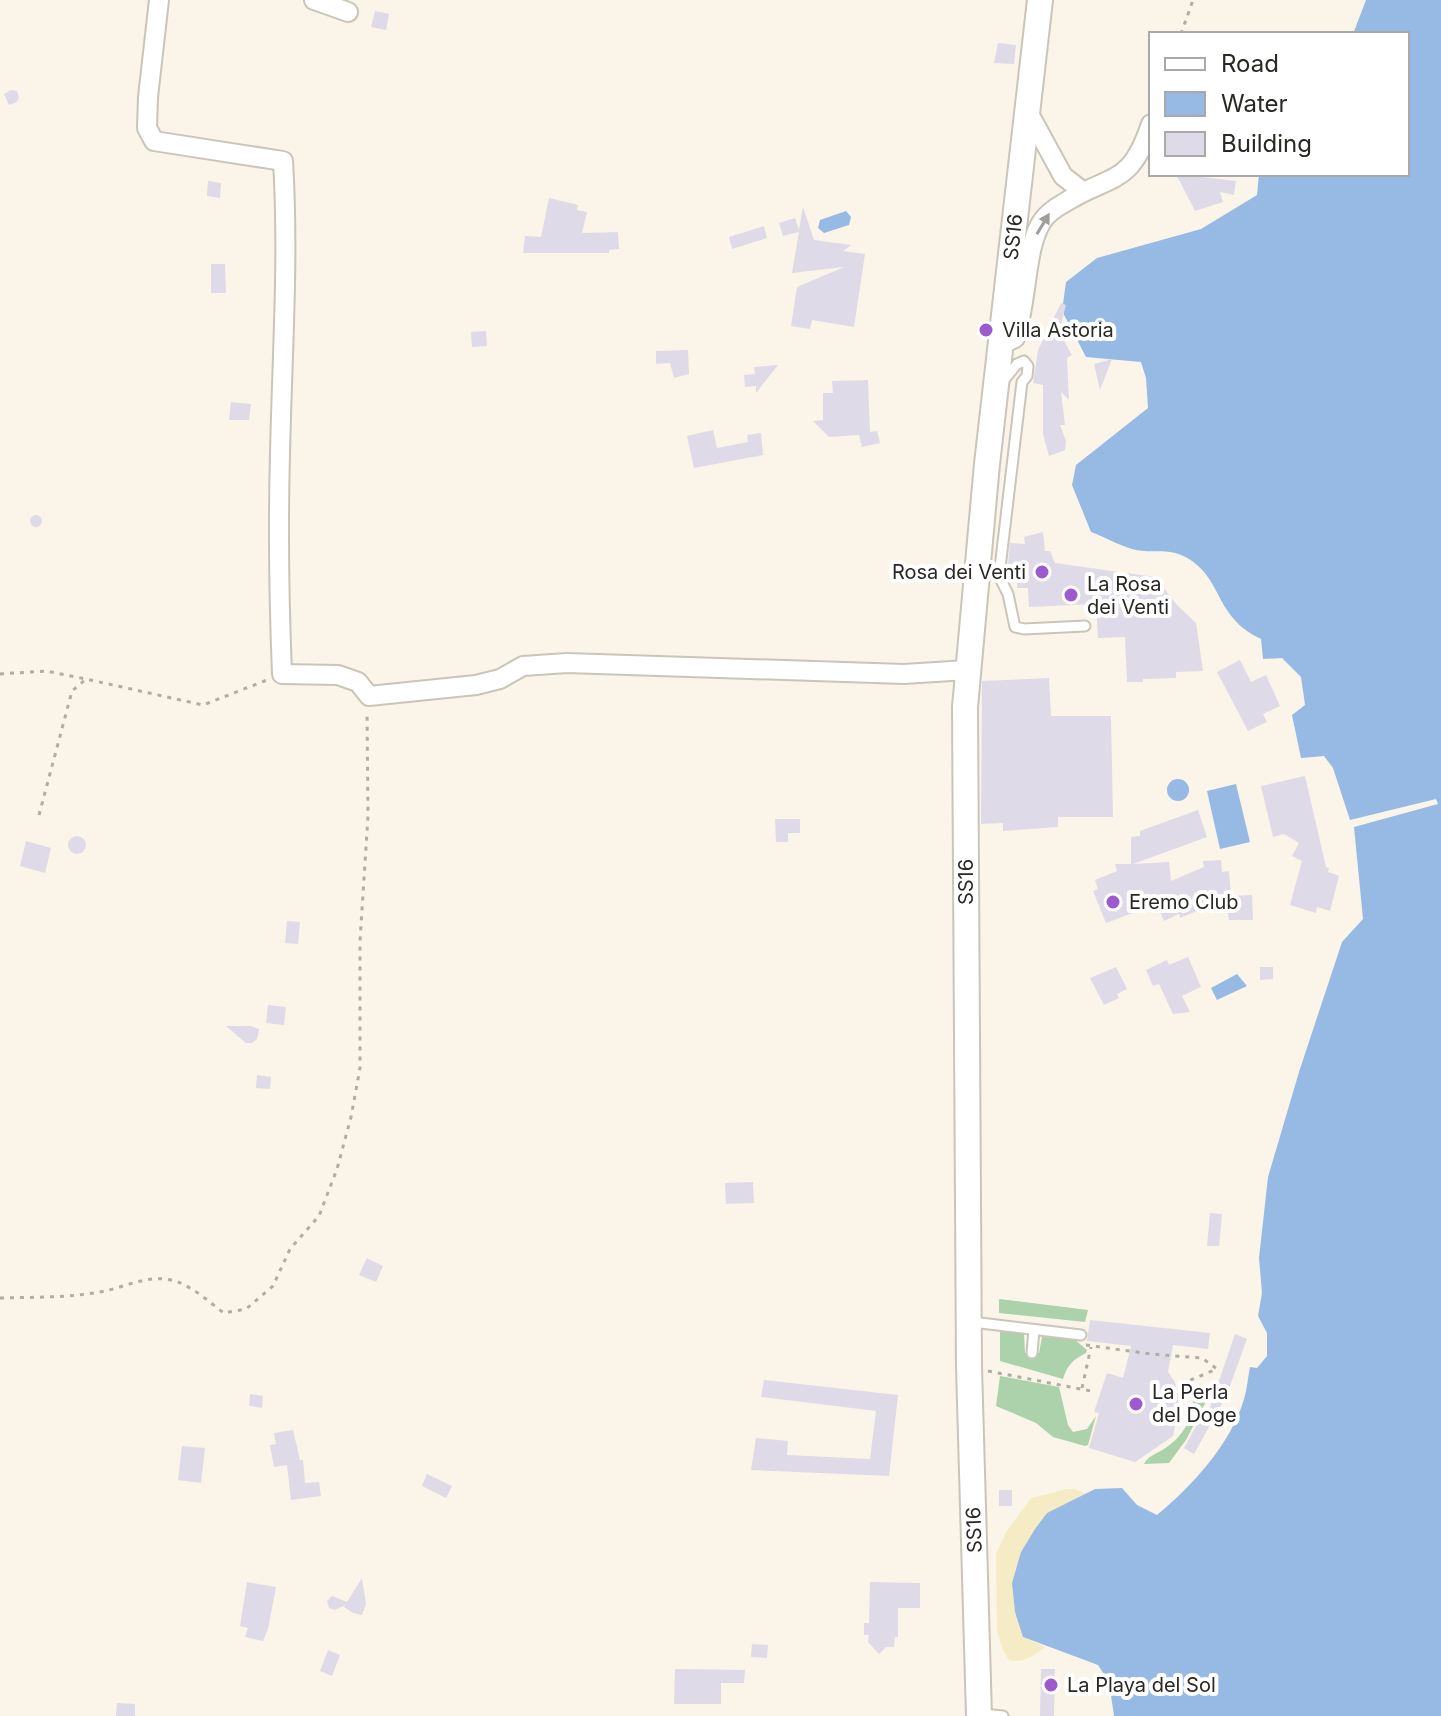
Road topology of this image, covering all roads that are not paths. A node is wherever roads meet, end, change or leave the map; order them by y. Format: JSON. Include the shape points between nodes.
{"nodes":[{"id":1,"x":159,"y":0,"type":"edge"},
{"id":2,"x":314,"y":0,"type":"edge"},
{"id":3,"x":1040,"y":0,"type":"edge"},
{"id":4,"x":348,"y":12,"type":"dead end"},
{"id":5,"x":1027,"y":110,"type":"junction"},
{"id":6,"x":1149,"y":129,"type":"edge"},
{"id":7,"x":1082,"y":191,"type":"junction"},
{"id":8,"x":1001,"y":345,"type":"junction"},
{"id":9,"x":997,"y":389,"type":"junction"},
{"id":10,"x":1085,"y":626,"type":"dead end"},
{"id":11,"x":967,"y":670,"type":"junction"},
{"id":12,"x":969,"y":1321,"type":"junction"},
{"id":13,"x":1034,"y":1330,"type":"junction"},
{"id":14,"x":1081,"y":1335,"type":"road end"},
{"id":15,"x":1032,"y":1353,"type":"dead end"},
{"id":16,"x":987,"y":1715,"type":"edge"}],
"edges":[{"from":1,"to":11,"type":"street","via":[[148,97],[147,128],[154,141],[283,161],[278,568],[282,674],[338,675],[358,682],[369,696],[476,685],[523,666],[567,663],[904,674]]},
{"from":2,"to":4,"type":"street"},
{"from":3,"to":5,"type":"main road","name":"SS16"},
{"from":5,"to":7,"type":"street","via":[[1063,176]]},
{"from":5,"to":8,"type":"main road","name":"SS16"},
{"from":6,"to":7,"type":"street","via":[[1126,171]]},
{"from":8,"to":7,"type":"street","one_way":true,"via":[[1015,338],[1022,318],[1041,222]]},
{"from":8,"to":9,"type":"main road","name":"SS16"},
{"from":9,"to":10,"type":"lane","via":[[1024,361],[1027,376],[1022,382],[999,576],[1015,627]]},
{"from":9,"to":11,"type":"main road","name":"SS16"},
{"from":11,"to":12,"type":"main road","name":"SS16"},
{"from":12,"to":13,"type":"lane"},
{"from":12,"to":16,"type":"main road","name":"SS16"},
{"from":13,"to":14,"type":"lane"},
{"from":13,"to":15,"type":"lane"}]}
